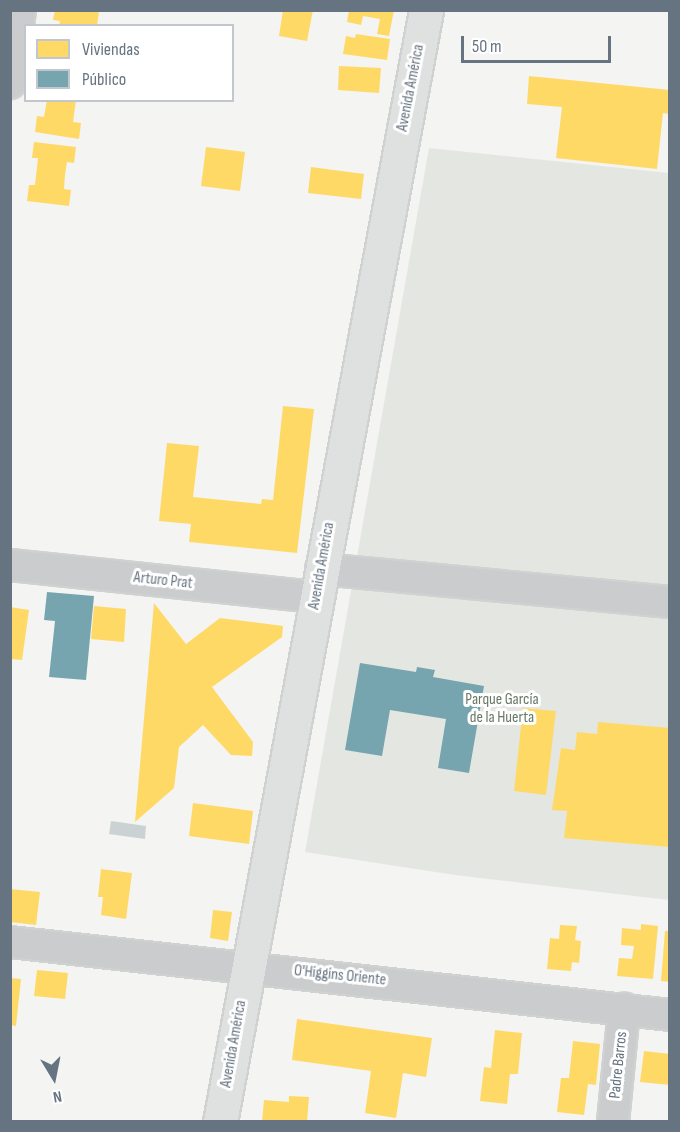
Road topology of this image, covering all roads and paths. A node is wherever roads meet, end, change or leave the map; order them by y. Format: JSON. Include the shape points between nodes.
{"nodes":[{"id":1,"x":20,"y":10,"type":"edge"},
{"id":2,"x":426,"y":10,"type":"edge"},
{"id":3,"x":10,"y":83,"type":"edge"},
{"id":4,"x":10,"y":565,"type":"edge"},
{"id":5,"x":319,"y":583,"type":"junction"},
{"id":6,"x":669,"y":602,"type":"edge"},
{"id":7,"x":10,"y":942,"type":"edge"},
{"id":8,"x":249,"y":966,"type":"junction"},
{"id":9,"x":624,"y":1010,"type":"junction"},
{"id":10,"x":669,"y":1015,"type":"edge"},
{"id":11,"x":220,"y":1122,"type":"edge"},
{"id":12,"x":613,"y":1122,"type":"edge"}],
"edges":[{"from":1,"to":3,"type":"street"},
{"from":2,"to":5,"type":"main road","name":"Avenida América"},
{"from":4,"to":5,"type":"street","name":"Arturo Prat"},
{"from":5,"to":6,"type":"street","name":"Arturo Prat"},
{"from":5,"to":8,"type":"main road","name":"Avenida América"},
{"from":7,"to":8,"type":"street","name":"O'Higgins Oriente"},
{"from":8,"to":9,"type":"street","name":"O'Higgins Oriente"},
{"from":8,"to":11,"type":"main road","name":"Avenida América"},
{"from":9,"to":10,"type":"street","name":"O'Higgins Oriente"},
{"from":9,"to":12,"type":"street","name":"Padre Barros"}]}
